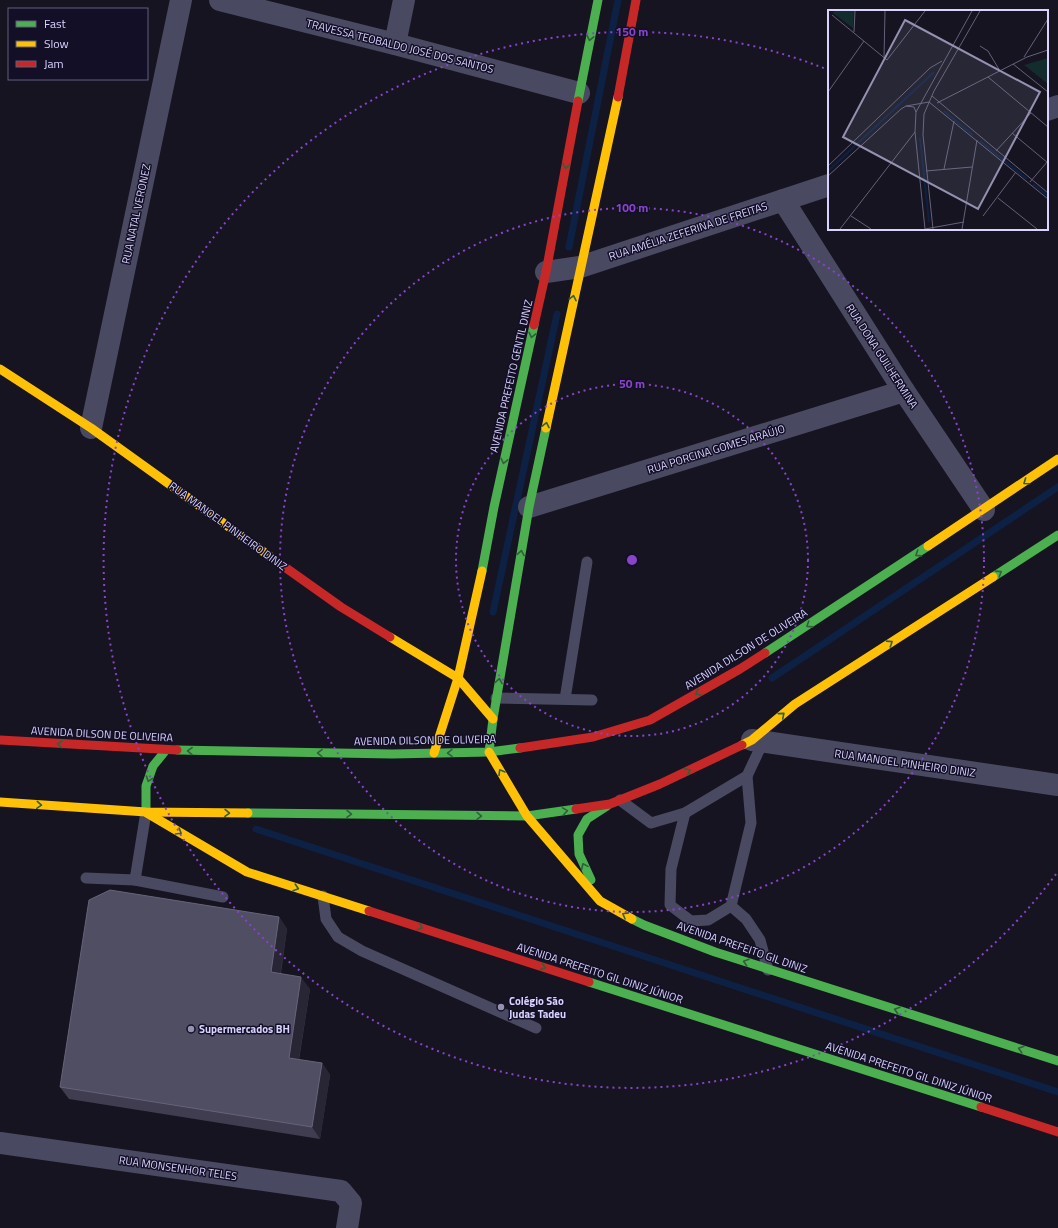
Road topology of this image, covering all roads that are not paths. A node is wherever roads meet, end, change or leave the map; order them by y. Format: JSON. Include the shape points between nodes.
{"nodes":[{"id":1,"x":181,"y":0,"type":"edge"},
{"id":2,"x":220,"y":0,"type":"edge"},
{"id":3,"x":404,"y":0,"type":"edge"},
{"id":4,"x":598,"y":0,"type":"edge"},
{"id":5,"x":636,"y":0,"type":"edge"},
{"id":6,"x":395,"y":44,"type":"junction"},
{"id":7,"x":579,"y":93,"type":"junction"},
{"id":8,"x":1058,"y":106,"type":"edge"},
{"id":9,"x":1048,"y":110,"type":"edge"},
{"id":10,"x":828,"y":185,"type":"edge"},
{"id":11,"x":783,"y":200,"type":"junction"},
{"id":12,"x":580,"y":267,"type":"junction"},
{"id":13,"x":546,"y":272,"type":"junction"},
{"id":14,"x":1,"y":371,"type":"edge"},
{"id":15,"x":904,"y":391,"type":"junction"},
{"id":16,"x":91,"y":428,"type":"junction"},
{"id":17,"x":1058,"y":460,"type":"edge"},
{"id":18,"x":529,"y":507,"type":"junction"},
{"id":19,"x":984,"y":510,"type":"junction"},
{"id":20,"x":1058,"y":535,"type":"edge"},
{"id":21,"x":587,"y":562,"type":"dead end"},
{"id":22,"x":458,"y":678,"type":"junction"},
{"id":23,"x":496,"y":698,"type":"junction"},
{"id":24,"x":565,"y":699,"type":"junction"},
{"id":25,"x":592,"y":700,"type":"dead end"},
{"id":26,"x":493,"y":719,"type":"junction"},
{"id":27,"x":0,"y":740,"type":"edge"},
{"id":28,"x":757,"y":741,"type":"junction"},
{"id":29,"x":166,"y":750,"type":"junction"},
{"id":30,"x":489,"y":752,"type":"junction"},
{"id":31,"x":434,"y":753,"type":"junction"},
{"id":32,"x":747,"y":776,"type":"junction"},
{"id":33,"x":1058,"y":785,"type":"edge"},
{"id":34,"x":0,"y":802,"type":"edge"},
{"id":35,"x":615,"y":802,"type":"junction"},
{"id":36,"x":146,"y":812,"type":"junction"},
{"id":37,"x":685,"y":813,"type":"junction"},
{"id":38,"x":527,"y":816,"type":"junction"},
{"id":39,"x":86,"y":878,"type":"dead end"},
{"id":40,"x":135,"y":880,"type":"junction"},
{"id":41,"x":323,"y":896,"type":"junction"},
{"id":42,"x":223,"y":897,"type":"dead end"},
{"id":43,"x":600,"y":901,"type":"junction"},
{"id":44,"x":731,"y":906,"type":"junction"},
{"id":45,"x":768,"y":970,"type":"junction"},
{"id":46,"x":536,"y":1028,"type":"dead end"},
{"id":47,"x":1058,"y":1061,"type":"edge"},
{"id":48,"x":1058,"y":1132,"type":"edge"},
{"id":49,"x":0,"y":1143,"type":"edge"},
{"id":50,"x":347,"y":1228,"type":"edge"}],
"edges":[{"from":1,"to":16,"type":"street","name":"RUA NATAL VERONEZ"},
{"from":2,"to":6,"type":"street","name":"TRAVESSA TEOBALDO JOSÉ DOS SANTOS"},
{"from":3,"to":6,"type":"street"},
{"from":4,"to":7,"type":"street","name":"AVENIDA PREFEITO GENTIL DINIZ","one_way":true},
{"from":5,"to":12,"type":"street","via":[[617,102]]},
{"from":6,"to":7,"type":"street","name":"TRAVESSA TEOBALDO JOSÉ DOS SANTOS"},
{"from":7,"to":13,"type":"street","name":"AVENIDA PREFEITO GENTIL DINIZ","one_way":true},
{"from":8,"to":9,"type":"street"},
{"from":10,"to":11,"type":"street","name":"RUA AMÉLIA ZEFERINA DE FREITAS"},
{"from":11,"to":12,"type":"street","name":"RUA AMÉLIA ZEFERINA DE FREITAS"},
{"from":11,"to":15,"type":"street","name":"RUA DONA GUILHERMINA"},
{"from":12,"to":13,"type":"street","name":"RUA AMÉLIA ZEFERINA DE FREITAS"},
{"from":18,"to":12,"type":"street","one_way":true},
{"from":13,"to":22,"type":"street","name":"AVENIDA PREFEITO GENTIL DINIZ","one_way":true},
{"from":14,"to":16,"type":"street","name":"RUA MANOEL PINHEIRO DINIZ"},
{"from":15,"to":18,"type":"street","name":"RUA PORCINA GOMES ARAÚJO"},
{"from":15,"to":19,"type":"street","name":"RUA DONA GUILHERMINA"},
{"from":16,"to":22,"type":"street","name":"RUA MANOEL PINHEIRO DINIZ","via":[[340,607]]},
{"from":17,"to":19,"type":"street","name":"AVENIDA DILSON DE OLIVEIRA","one_way":true},
{"from":23,"to":18,"type":"street","one_way":true},
{"from":19,"to":30,"type":"street","name":"AVENIDA DILSON DE OLIVEIRA","one_way":true,"via":[[740,669],[650,720],[593,737]]},
{"from":28,"to":20,"type":"street","one_way":true,"via":[[795,704]]},
{"from":21,"to":24,"type":"lane"},
{"from":22,"to":26,"type":"street"},
{"from":22,"to":31,"type":"street","name":"AVENIDA PREFEITO GENTIL DINIZ"},
{"from":23,"to":24,"type":"lane"},
{"from":23,"to":26,"type":"street"},
{"from":24,"to":25,"type":"lane"},
{"from":26,"to":30,"type":"street"},
{"from":29,"to":27,"type":"street","name":"AVENIDA DILSON DE OLIVEIRA","one_way":true},
{"from":28,"to":32,"type":"lane"},
{"from":28,"to":33,"type":"street","name":"RUA MANOEL PINHEIRO DINIZ"},
{"from":35,"to":28,"type":"street","one_way":true},
{"from":31,"to":29,"type":"street","name":"AVENIDA DILSON DE OLIVEIRA","one_way":true},
{"from":29,"to":36,"type":"street","one_way":true,"via":[[153,766],[146,786]]},
{"from":30,"to":31,"type":"street","name":"AVENIDA DILSON DE OLIVEIRA","one_way":true},
{"from":38,"to":30,"type":"street","name":"AVENIDA PREFEITO GIL DINIZ","one_way":true},
{"from":32,"to":37,"type":"lane"},
{"from":32,"to":44,"type":"lane","via":[[751,823]]},
{"from":34,"to":36,"type":"street","one_way":true},
{"from":35,"to":37,"type":"lane","via":[[651,823]]},
{"from":38,"to":35,"type":"street","one_way":true},
{"from":43,"to":35,"type":"street","one_way":true,"via":[[580,854],[578,835],[587,819]]},
{"from":36,"to":38,"type":"street","one_way":true},
{"from":36,"to":40,"type":"lane"},
{"from":36,"to":41,"type":"street","name":"AVENIDA PREFEITO GIL DINIZ JÚNIOR","one_way":true,"via":[[247,872]]},
{"from":37,"to":44,"type":"lane","via":[[671,869],[670,904],[691,921],[708,920]]},
{"from":38,"to":43,"type":"street","name":"AVENIDA PREFEITO GIL DINIZ"},
{"from":39,"to":40,"type":"lane"},
{"from":40,"to":42,"type":"lane"},
{"from":41,"to":46,"type":"lane","via":[[326,919],[338,937],[362,951]]},
{"from":41,"to":48,"type":"street","name":"AVENIDA PREFEITO GIL DINIZ JÚNIOR","one_way":true},
{"from":45,"to":43,"type":"street","name":"AVENIDA PREFEITO GIL DINIZ","one_way":true,"via":[[644,925]]},
{"from":44,"to":45,"type":"lane","via":[[746,920],[760,940]]},
{"from":47,"to":45,"type":"street","name":"AVENIDA PREFEITO GIL DINIZ","one_way":true},
{"from":49,"to":50,"type":"street","name":"RUA MONSENHOR TELES","via":[[341,1192],[351,1203]]}]}
